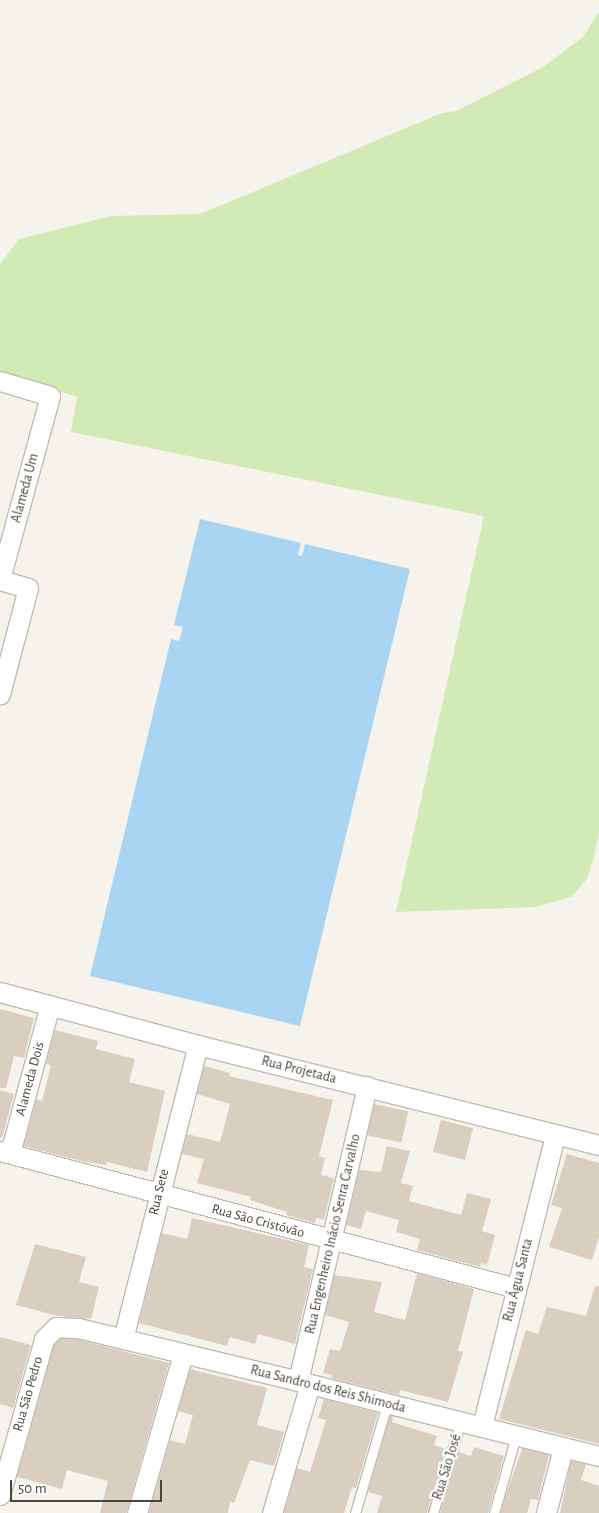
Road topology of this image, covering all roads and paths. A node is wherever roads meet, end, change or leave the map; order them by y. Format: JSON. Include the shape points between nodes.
{"nodes":[{"id":1,"x":0,"y":381,"type":"edge"},
{"id":2,"x":0,"y":580,"type":"edge"},
{"id":3,"x":0,"y":694,"type":"edge"},
{"id":4,"x":0,"y":992,"type":"edge"},
{"id":5,"x":50,"y":1005,"type":"junction"},
{"id":6,"x":198,"y":1045,"type":"junction"},
{"id":7,"x":368,"y":1086,"type":"junction"},
{"id":8,"x":555,"y":1135,"type":"junction"},
{"id":9,"x":599,"y":1145,"type":"edge"},
{"id":10,"x":5,"y":1152,"type":"edge"},
{"id":11,"x":158,"y":1195,"type":"junction"},
{"id":12,"x":331,"y":1240,"type":"junction"},
{"id":13,"x":516,"y":1288,"type":"junction"},
{"id":14,"x":56,"y":1327,"type":"joint"},
{"id":15,"x":122,"y":1339,"type":"junction"},
{"id":16,"x":183,"y":1354,"type":"junction"},
{"id":17,"x":304,"y":1382,"type":"junction"},
{"id":18,"x":387,"y":1404,"type":"junction"},
{"id":19,"x":461,"y":1420,"type":"junction"},
{"id":20,"x":482,"y":1426,"type":"junction"},
{"id":21,"x":516,"y":1436,"type":"junction"},
{"id":22,"x":563,"y":1448,"type":"junction"},
{"id":23,"x":599,"y":1456,"type":"edge"},
{"id":24,"x":0,"y":1495,"type":"edge"},
{"id":25,"x":138,"y":1513,"type":"edge"},
{"id":26,"x":272,"y":1513,"type":"edge"},
{"id":27,"x":355,"y":1513,"type":"edge"},
{"id":28,"x":433,"y":1513,"type":"edge"},
{"id":29,"x":494,"y":1513,"type":"edge"},
{"id":30,"x":546,"y":1513,"type":"edge"}],
"edges":[{"from":1,"to":2,"type":"street","name":"Alameda Um","via":[[50,396]]},
{"from":2,"to":3,"type":"street","via":[[28,588]]},
{"from":4,"to":5,"type":"street","name":"Rua Projetada"},
{"from":5,"to":6,"type":"street","name":"Rua Projetada"},
{"from":5,"to":10,"type":"street","name":"Alameda Dois"},
{"from":6,"to":7,"type":"street","name":"Rua Projetada"},
{"from":6,"to":11,"type":"street","name":"Rua Sete"},
{"from":7,"to":8,"type":"street","name":"Rua Projetada"},
{"from":7,"to":12,"type":"street","name":"Rua Engenheiro Inácio Senra Carvalho"},
{"from":8,"to":9,"type":"street","name":"Rua Projetada"},
{"from":8,"to":13,"type":"street","name":"Rua Água Santa"},
{"from":10,"to":11,"type":"street","name":"Rua São Cristóvão"},
{"from":11,"to":12,"type":"street","name":"Rua São Cristóvão"},
{"from":11,"to":15,"type":"street","name":"Rua Sete"},
{"from":12,"to":13,"type":"street","name":"Rua São Cristóvão"},
{"from":12,"to":17,"type":"street","name":"Rua Engenheiro Inácio Senra Carvalho"},
{"from":13,"to":20,"type":"street","name":"Rua Água Santa"},
{"from":14,"to":15,"type":"street","name":"Rua Sandro dos Reis Shimoda","via":[[78,1328]]},
{"from":14,"to":24,"type":"street","name":"Rua São Pedro","via":[[44,1339]]},
{"from":15,"to":16,"type":"street","name":"Rua Sandro dos Reis Shimoda"},
{"from":16,"to":17,"type":"street","name":"Rua Sandro dos Reis Shimoda"},
{"from":16,"to":25,"type":"street"},
{"from":17,"to":18,"type":"street","name":"Rua Sandro dos Reis Shimoda"},
{"from":17,"to":26,"type":"street","name":"Rua Engenheiro Inácio Senra Carvalho"},
{"from":18,"to":19,"type":"street","name":"Rua Sandro dos Reis Shimoda"},
{"from":18,"to":27,"type":"lane"},
{"from":19,"to":20,"type":"street","name":"Rua Sandro dos Reis Shimoda"},
{"from":19,"to":28,"type":"lane","name":"Rua São José"},
{"from":20,"to":21,"type":"street","name":"Rua Sandro dos Reis Shimoda"},
{"from":21,"to":22,"type":"street","name":"Rua Sandro dos Reis Shimoda"},
{"from":21,"to":29,"type":"lane"},
{"from":22,"to":23,"type":"street","name":"Rua Sandro dos Reis Shimoda"},
{"from":22,"to":30,"type":"street"}]}
